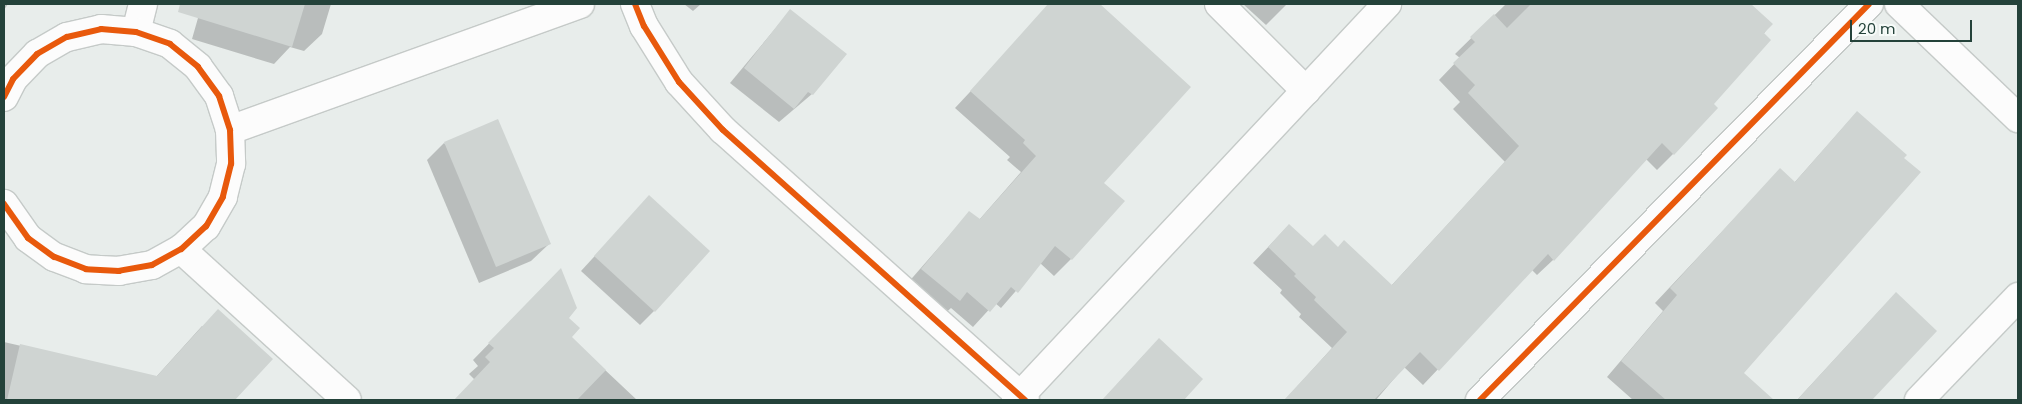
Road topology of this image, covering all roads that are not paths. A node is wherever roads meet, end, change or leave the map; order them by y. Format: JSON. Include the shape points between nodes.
{"nodes":[{"id":1,"x":143,"y":4,"type":"edge"},
{"id":2,"x":580,"y":4,"type":"edge"},
{"id":3,"x":636,"y":4,"type":"edge"},
{"id":4,"x":1220,"y":4,"type":"edge"},
{"id":5,"x":1387,"y":4,"type":"edge"},
{"id":6,"x":1869,"y":4,"type":"edge"},
{"id":7,"x":1899,"y":4,"type":"edge"},
{"id":8,"x":136,"y":32,"type":"junction"},
{"id":9,"x":7,"y":81,"type":"edge"},
{"id":10,"x":1306,"y":91,"type":"junction"},
{"id":11,"x":2018,"y":118,"type":"edge"},
{"id":12,"x":230,"y":130,"type":"junction"},
{"id":13,"x":4,"y":204,"type":"edge"},
{"id":14,"x":181,"y":249,"type":"junction"},
{"id":15,"x":2018,"y":297,"type":"edge"},
{"id":16,"x":1021,"y":399,"type":"edge"},
{"id":17,"x":348,"y":400,"type":"edge"},
{"id":18,"x":1480,"y":400,"type":"edge"},
{"id":19,"x":1919,"y":400,"type":"edge"}],
"edges":[{"from":1,"to":8,"type":"street"},
{"from":2,"to":12,"type":"street"},
{"from":3,"to":16,"type":"street","via":[[644,26],[679,82],[722,130]]},
{"from":4,"to":10,"type":"street"},
{"from":5,"to":10,"type":"street"},
{"from":6,"to":18,"type":"street"},
{"from":7,"to":11,"type":"street"},
{"from":8,"to":9,"type":"street","via":[[101,29],[67,37],[37,54]]},
{"from":8,"to":12,"type":"street","via":[[170,44],[198,66],[219,96]]},
{"from":10,"to":16,"type":"street"},
{"from":12,"to":14,"type":"street","via":[[231,164],[223,197],[206,226]]},
{"from":13,"to":14,"type":"street","via":[[28,238],[54,257],[86,269],[119,272],[152,265]]},
{"from":14,"to":17,"type":"street"},
{"from":15,"to":19,"type":"street"}]}
